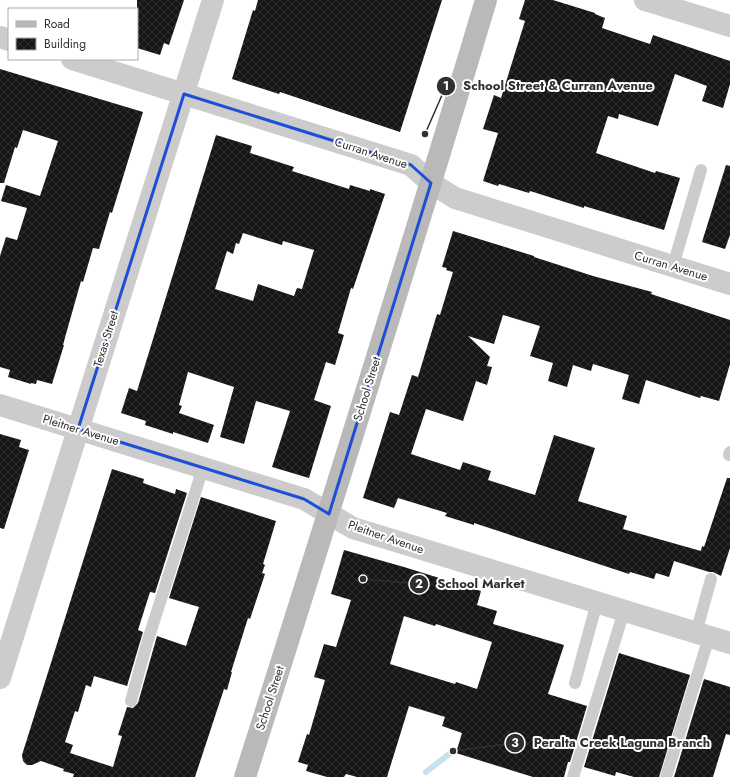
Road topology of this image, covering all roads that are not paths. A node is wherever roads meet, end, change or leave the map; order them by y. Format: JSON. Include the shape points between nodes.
{"nodes":[{"id":1,"x":213,"y":0,"type":"edge"},
{"id":2,"x":486,"y":0,"type":"edge"},
{"id":3,"x":645,"y":0,"type":"edge"},
{"id":4,"x":730,"y":26,"type":"edge"},
{"id":5,"x":75,"y":60,"type":"edge"},
{"id":6,"x":184,"y":94,"type":"junction"},
{"id":7,"x":701,"y":170,"type":"dead end"},
{"id":8,"x":431,"y":183,"type":"junction"},
{"id":9,"x":673,"y":266,"type":"junction"},
{"id":10,"x":730,"y":284,"type":"edge"},
{"id":11,"x":0,"y":405,"type":"edge"},
{"id":12,"x":78,"y":429,"type":"junction"},
{"id":13,"x":203,"y":468,"type":"junction"},
{"id":14,"x":329,"y":514,"type":"junction"},
{"id":15,"x":711,"y":579,"type":"dead end"},
{"id":16,"x":597,"y":602,"type":"junction"},
{"id":17,"x":624,"y":611,"type":"junction"},
{"id":18,"x":702,"y":635,"type":"junction"},
{"id":19,"x":730,"y":643,"type":"edge"},
{"id":20,"x":0,"y":678,"type":"edge"},
{"id":21,"x":575,"y":683,"type":"dead end"},
{"id":22,"x":131,"y":701,"type":"dead end"},
{"id":23,"x":245,"y":777,"type":"edge"},
{"id":24,"x":574,"y":777,"type":"edge"},
{"id":25,"x":666,"y":777,"type":"edge"}],
"edges":[{"from":1,"to":6,"type":"street","name":"Texas Street"},
{"from":2,"to":8,"type":"street","name":"School Street"},
{"from":3,"to":4,"type":"street"},
{"from":5,"to":6,"type":"street","name":"Curran Avenue"},
{"from":6,"to":8,"type":"street","name":"Curran Avenue","via":[[410,165]]},
{"from":6,"to":12,"type":"street","name":"Texas Street"},
{"from":7,"to":9,"type":"lane"},
{"from":8,"to":9,"type":"street","name":"Curran Avenue","via":[[455,198]]},
{"from":8,"to":14,"type":"street","name":"School Street"},
{"from":9,"to":10,"type":"street","name":"Curran Avenue"},
{"from":11,"to":12,"type":"street","name":"Pleitner Avenue"},
{"from":12,"to":13,"type":"street","name":"Pleitner Avenue"},
{"from":12,"to":20,"type":"street","name":"Texas Street"},
{"from":13,"to":14,"type":"street","name":"Pleitner Avenue","via":[[304,500]]},
{"from":13,"to":22,"type":"lane"},
{"from":14,"to":16,"type":"street","name":"Pleitner Avenue","via":[[353,528]]},
{"from":14,"to":23,"type":"street","name":"School Street"},
{"from":15,"to":18,"type":"lane"},
{"from":16,"to":17,"type":"street","name":"Pleitner Avenue"},
{"from":16,"to":21,"type":"lane"},
{"from":17,"to":18,"type":"street","name":"Pleitner Avenue"},
{"from":17,"to":24,"type":"lane"},
{"from":18,"to":19,"type":"street","name":"Pleitner Avenue"},
{"from":18,"to":25,"type":"lane"}]}
